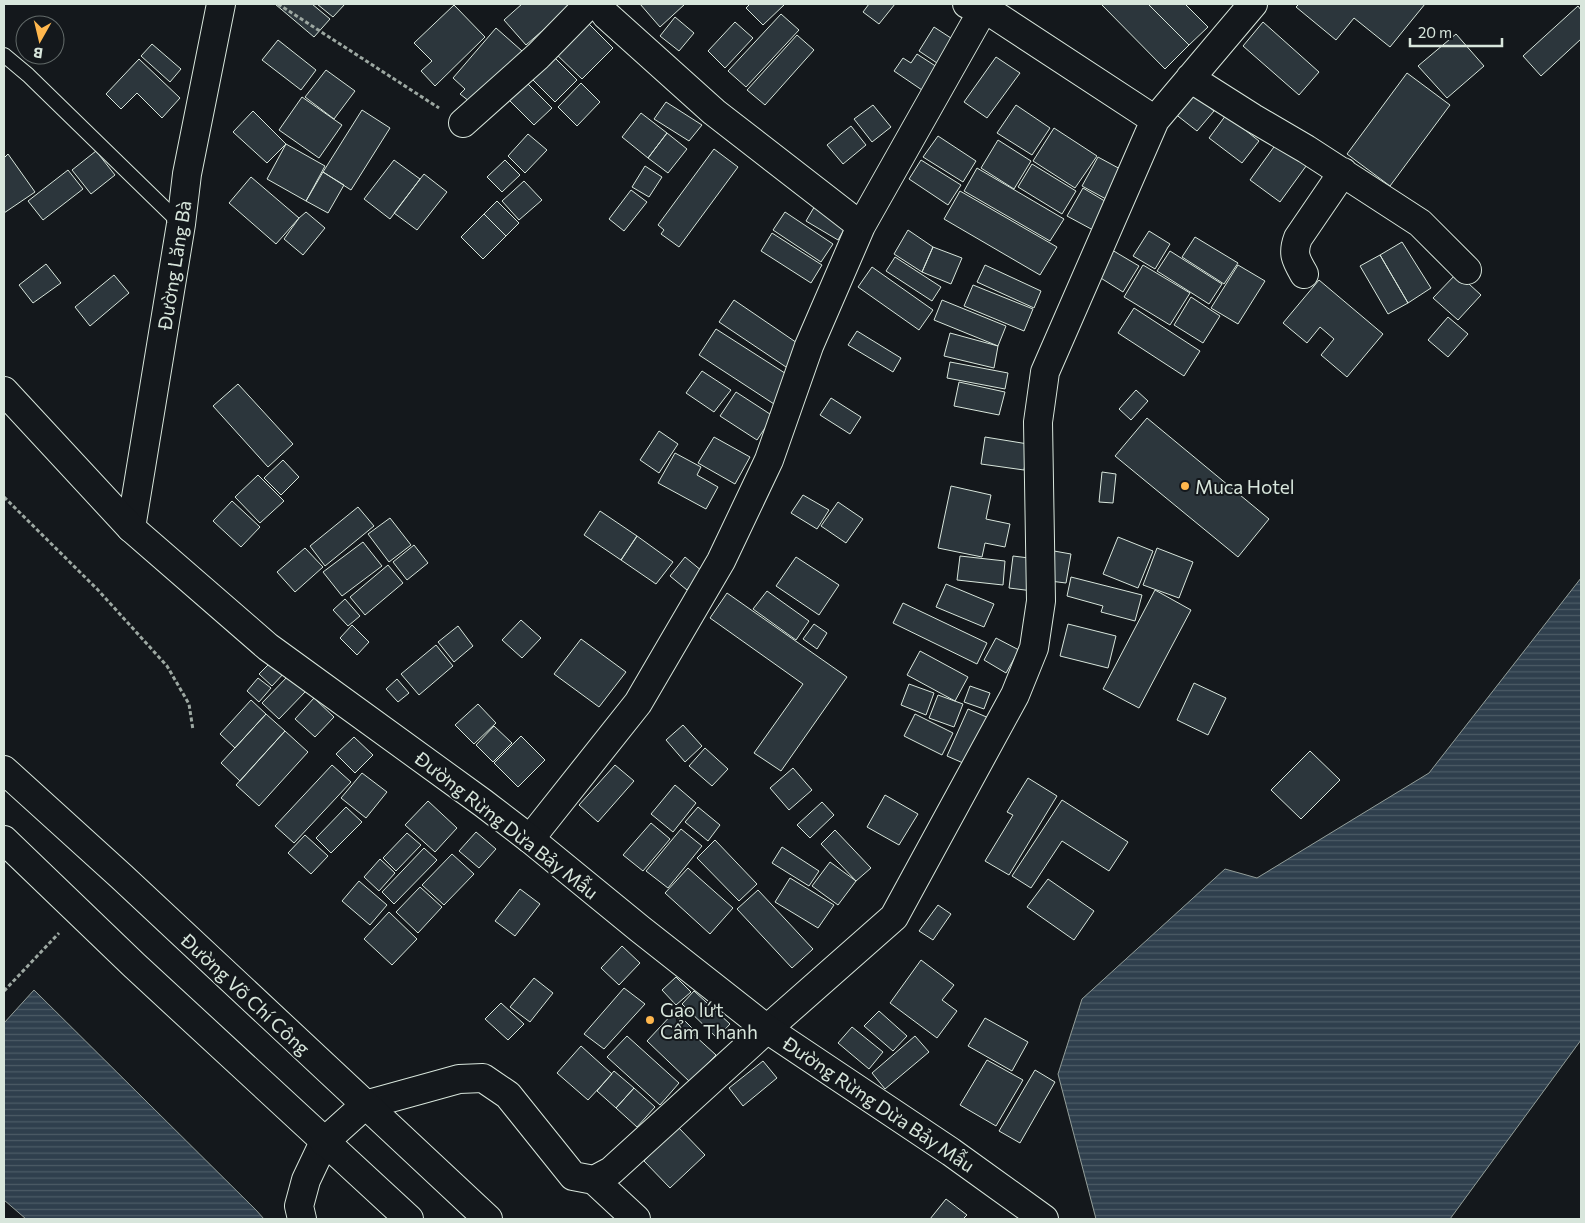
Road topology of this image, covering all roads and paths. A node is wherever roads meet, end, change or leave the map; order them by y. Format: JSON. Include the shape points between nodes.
{"nodes":[{"id":1,"x":221,"y":4,"type":"edge"},
{"id":2,"x":278,"y":4,"type":"edge"},
{"id":3,"x":589,"y":4,"type":"edge"},
{"id":4,"x":598,"y":4,"type":"edge"},
{"id":5,"x":1252,"y":4,"type":"edge"},
{"id":6,"x":976,"y":6,"type":"edge"},
{"id":7,"x":4,"y":56,"type":"edge"},
{"id":8,"x":1190,"y":78,"type":"junction"},
{"id":9,"x":1155,"y":120,"type":"junction"},
{"id":10,"x":463,"y":123,"type":"joint"},
{"id":11,"x":1342,"y":172,"type":"junction"},
{"id":12,"x":181,"y":224,"type":"junction"},
{"id":13,"x":861,"y":226,"type":"junction"},
{"id":14,"x":1467,"y":270,"type":"dead end"},
{"id":15,"x":1304,"y":274,"type":"dead end"},
{"id":16,"x":4,"y":391,"type":"edge"},
{"id":17,"x":4,"y":497,"type":"edge"},
{"id":18,"x":131,"y":528,"type":"junction"},
{"id":19,"x":193,"y":730,"type":"dead end"},
{"id":20,"x":4,"y":770,"type":"edge"},
{"id":21,"x":530,"y":839,"type":"junction"},
{"id":22,"x":4,"y":840,"type":"edge"},
{"id":23,"x":79,"y":912,"type":"junction"},
{"id":24,"x":4,"y":991,"type":"edge"},
{"id":25,"x":767,"y":1029,"type":"junction"},
{"id":26,"x":365,"y":1105,"type":"junction"},
{"id":27,"x":324,"y":1142,"type":"junction"},
{"id":28,"x":594,"y":1180,"type":"junction"},
{"id":29,"x":302,"y":1219,"type":"edge"},
{"id":30,"x":409,"y":1219,"type":"edge"},
{"id":31,"x":488,"y":1219,"type":"edge"},
{"id":32,"x":636,"y":1219,"type":"edge"},
{"id":33,"x":1044,"y":1219,"type":"edge"}],
"edges":[{"from":1,"to":12,"type":"street","name":"Đường Lăng Bà","via":[[187,174]]},
{"from":2,"to":10,"type":"path"},
{"from":3,"to":10,"type":"street","via":[[538,56]]},
{"from":4,"to":13,"type":"street","via":[[606,15],[714,112]]},
{"from":5,"to":8,"type":"street"},
{"from":6,"to":9,"type":"street"},
{"from":6,"to":13,"type":"street"},
{"from":7,"to":12,"type":"lane","via":[[28,75]]},
{"from":8,"to":9,"type":"street"},
{"from":8,"to":11,"type":"street"},
{"from":9,"to":25,"type":"street","via":[[1045,372],[1038,422],[1041,601],[1034,648],[1016,695],[894,917]]},
{"from":11,"to":14,"type":"street","via":[[1420,223]]},
{"from":11,"to":15,"type":"street","via":[[1295,246],[1295,257]]},
{"from":12,"to":18,"type":"street","name":"Đường Lăng Bà"},
{"from":13,"to":21,"type":"street","via":[[809,346],[769,460],[721,561],[638,703]]},
{"from":16,"to":18,"type":"street","name":"Đường Rừng Dừa Bảy Mẫu"},
{"from":17,"to":19,"type":"path","via":[[98,590],[167,666],[189,704]]},
{"from":18,"to":21,"type":"street","name":"Đường Rừng Dừa Bảy Mẫu","via":[[268,647]]},
{"from":20,"to":26,"type":"street","name":"Đường Võ Chí Công"},
{"from":21,"to":25,"type":"street","name":"Đường Rừng Dừa Bảy Mẫu"},
{"from":22,"to":23,"type":"street"},
{"from":23,"to":24,"type":"path"},
{"from":23,"to":27,"type":"street"},
{"from":25,"to":28,"type":"street","via":[[611,1171]]},
{"from":25,"to":33,"type":"street","name":"Đường Rừng Dừa Bảy Mẫu","via":[[951,1152]]},
{"from":26,"to":27,"type":"street"},
{"from":26,"to":28,"type":"street","via":[[459,1079],[484,1078],[508,1095],[573,1176]]},
{"from":26,"to":31,"type":"street","name":"Đường Võ Chí Công"},
{"from":27,"to":29,"type":"street","via":[[306,1180],[299,1206]]},
{"from":27,"to":30,"type":"street"},
{"from":28,"to":32,"type":"street"}]}
